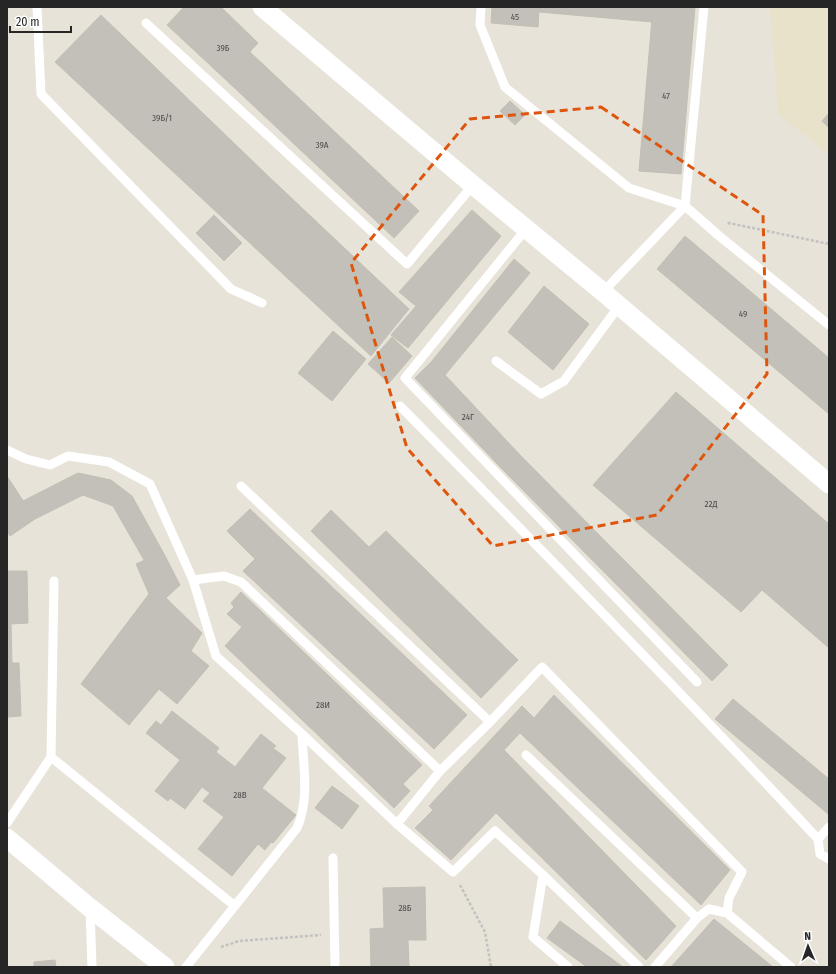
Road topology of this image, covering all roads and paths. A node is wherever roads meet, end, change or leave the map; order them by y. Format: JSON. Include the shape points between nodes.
{"nodes":[{"id":1,"x":37,"y":7,"type":"edge"},
{"id":2,"x":262,"y":7,"type":"edge"},
{"id":3,"x":481,"y":7,"type":"edge"},
{"id":4,"x":704,"y":7,"type":"edge"},
{"id":5,"x":146,"y":23,"type":"dead end"},
{"id":6,"x":473,"y":186,"type":"junction"},
{"id":7,"x":685,"y":206,"type":"junction"},
{"id":8,"x":526,"y":229,"type":"junction"},
{"id":9,"x":718,"y":235,"type":"junction"},
{"id":10,"x":829,"y":244,"type":"edge"},
{"id":11,"x":603,"y":292,"type":"junction"},
{"id":12,"x":262,"y":303,"type":"dead end"},
{"id":13,"x":619,"y":306,"type":"junction"},
{"id":14,"x":829,"y":325,"type":"edge"},
{"id":15,"x":496,"y":361,"type":"dead end"},
{"id":16,"x":400,"y":406,"type":"dead end"},
{"id":17,"x":7,"y":450,"type":"edge"},
{"id":18,"x":829,"y":484,"type":"edge"},
{"id":19,"x":241,"y":486,"type":"dead end"},
{"id":20,"x":193,"y":580,"type":"junction"},
{"id":21,"x":54,"y":581,"type":"dead end"},
{"id":22,"x":697,"y":682,"type":"dead end"},
{"id":23,"x":490,"y":722,"type":"junction"},
{"id":24,"x":302,"y":734,"type":"junction"},
{"id":25,"x":526,"y":755,"type":"dead end"},
{"id":26,"x":52,"y":757,"type":"junction"},
{"id":27,"x":440,"y":771,"type":"junction"},
{"id":28,"x":7,"y":823,"type":"edge"},
{"id":29,"x":397,"y":824,"type":"junction"},
{"id":30,"x":829,"y":827,"type":"edge"},
{"id":31,"x":7,"y":838,"type":"edge"},
{"id":32,"x":818,"y":839,"type":"junction"},
{"id":33,"x":333,"y":858,"type":"dead end"},
{"id":34,"x":829,"y":860,"type":"edge"},
{"id":35,"x":453,"y":872,"type":"junction"},
{"id":36,"x":543,"y":874,"type":"junction"},
{"id":37,"x":235,"y":906,"type":"junction"},
{"id":38,"x":90,"y":907,"type":"junction"},
{"id":39,"x":726,"y":913,"type":"junction"},
{"id":40,"x":697,"y":918,"type":"junction"},
{"id":41,"x":334,"y":934,"type":"junction"},
{"id":42,"x":239,"y":941,"type":"dead end"},
{"id":43,"x":92,"y":967,"type":"edge"},
{"id":44,"x":165,"y":967,"type":"edge"},
{"id":45,"x":186,"y":967,"type":"edge"},
{"id":46,"x":335,"y":967,"type":"edge"},
{"id":47,"x":491,"y":967,"type":"edge"},
{"id":48,"x":568,"y":967,"type":"edge"},
{"id":49,"x":639,"y":967,"type":"edge"},
{"id":50,"x":655,"y":967,"type":"edge"},
{"id":51,"x":791,"y":967,"type":"edge"}],
"edges":[{"from":1,"to":12,"type":"lane","via":[[41,94],[232,289]]},
{"from":2,"to":6,"type":"street"},
{"from":3,"to":7,"type":"lane","via":[[480,25],[505,87],[629,188]]},
{"from":4,"to":7,"type":"lane"},
{"from":5,"to":6,"type":"lane","via":[[407,264]]},
{"from":6,"to":8,"type":"street"},
{"from":7,"to":9,"type":"lane"},
{"from":7,"to":11,"type":"lane"},
{"from":8,"to":11,"type":"street"},
{"from":8,"to":22,"type":"lane","via":[[405,378]]},
{"from":9,"to":10,"type":"path","via":[[729,223]]},
{"from":9,"to":14,"type":"lane"},
{"from":11,"to":13,"type":"street"},
{"from":13,"to":15,"type":"lane","via":[[564,381],[541,394]]},
{"from":13,"to":18,"type":"street"},
{"from":16,"to":32,"type":"lane","via":[[596,605]]},
{"from":17,"to":20,"type":"lane","via":[[26,459],[50,465],[68,456],[109,462],[150,484]]},
{"from":19,"to":23,"type":"lane"},
{"from":20,"to":24,"type":"lane","via":[[216,656]]},
{"from":20,"to":27,"type":"lane","via":[[224,576],[241,582]]},
{"from":21,"to":26,"type":"lane"},
{"from":23,"to":27,"type":"lane"},
{"from":23,"to":39,"type":"lane","via":[[542,667],[742,872],[729,898]]},
{"from":24,"to":29,"type":"lane"},
{"from":24,"to":37,"type":"lane","via":[[305,800],[301,818],[297,828]]},
{"from":25,"to":40,"type":"lane"},
{"from":26,"to":28,"type":"lane"},
{"from":26,"to":37,"type":"lane"},
{"from":27,"to":29,"type":"lane"},
{"from":29,"to":35,"type":"lane"},
{"from":30,"to":32,"type":"lane"},
{"from":31,"to":38,"type":"street"},
{"from":32,"to":34,"type":"lane","via":[[820,854]]},
{"from":33,"to":41,"type":"lane"},
{"from":35,"to":36,"type":"lane","via":[[495,831]]},
{"from":35,"to":47,"type":"path","via":[[485,932]]},
{"from":36,"to":48,"type":"lane","via":[[532,937]]},
{"from":36,"to":49,"type":"lane"},
{"from":37,"to":45,"type":"lane"},
{"from":38,"to":43,"type":"lane"},
{"from":38,"to":44,"type":"street"},
{"from":39,"to":40,"type":"lane","via":[[709,909]]},
{"from":39,"to":51,"type":"lane"},
{"from":40,"to":50,"type":"lane"},
{"from":41,"to":42,"type":"path"},
{"from":41,"to":46,"type":"lane"}]}
